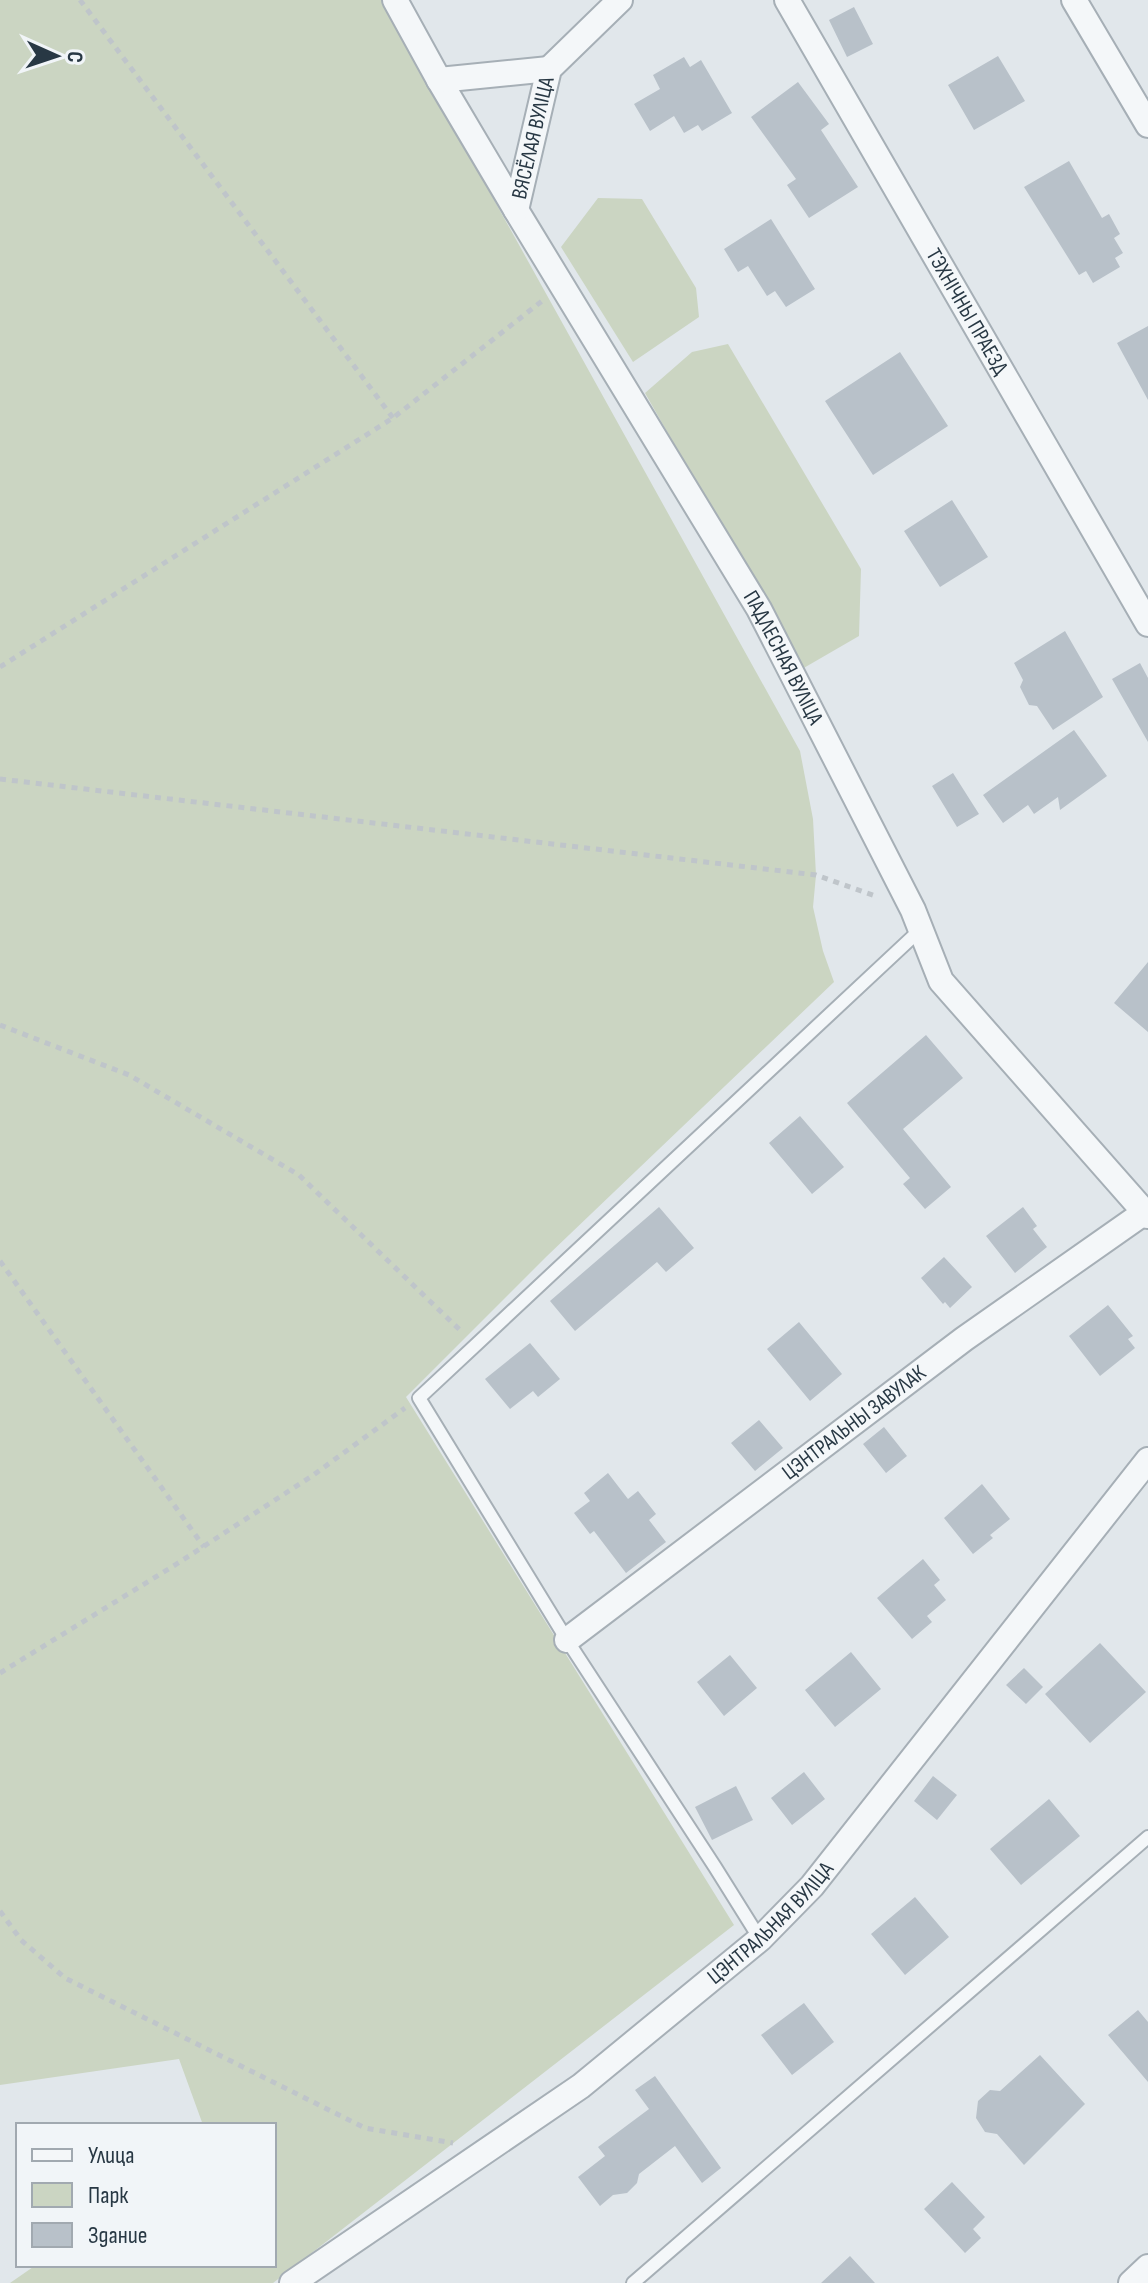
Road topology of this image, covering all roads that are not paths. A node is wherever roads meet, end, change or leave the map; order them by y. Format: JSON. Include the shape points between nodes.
{"nodes":[{"id":1,"x":395,"y":0,"type":"edge"},
{"id":2,"x":620,"y":0,"type":"edge"},
{"id":3,"x":787,"y":0,"type":"edge"},
{"id":4,"x":1074,"y":0,"type":"edge"},
{"id":5,"x":549,"y":69,"type":"junction"},
{"id":6,"x":439,"y":80,"type":"junction"},
{"id":7,"x":1148,"y":125,"type":"edge"},
{"id":8,"x":516,"y":210,"type":"junction"},
{"id":9,"x":1148,"y":624,"type":"edge"},
{"id":10,"x":917,"y":920,"type":"junction"},
{"id":11,"x":1147,"y":1214,"type":"edge"},
{"id":12,"x":1148,"y":1460,"type":"edge"},
{"id":13,"x":567,"y":1640,"type":"junction"},
{"id":14,"x":1148,"y":1837,"type":"edge"},
{"id":15,"x":760,"y":1939,"type":"junction"},
{"id":16,"x":1148,"y":2267,"type":"edge"},
{"id":17,"x":292,"y":2283,"type":"edge"},
{"id":18,"x":633,"y":2283,"type":"edge"},
{"id":19,"x":1131,"y":2283,"type":"edge"}],
"edges":[{"from":1,"to":6,"type":"street","name":"ПАДЛЕСНАЯ ВУЛІЦА"},
{"from":2,"to":5,"type":"street","name":"ВЯСЁЛАЯ ВУЛІЦА"},
{"from":3,"to":9,"type":"street","name":"ТЭХНІЧНЫ ПРАЕЗД"},
{"from":4,"to":7,"type":"street"},
{"from":5,"to":6,"type":"street"},
{"from":5,"to":8,"type":"street","name":"ВЯСЁЛАЯ ВУЛІЦА"},
{"from":6,"to":8,"type":"street","name":"ПАДЛЕСНАЯ ВУЛІЦА"},
{"from":8,"to":10,"type":"street","name":"ПАДЛЕСНАЯ ВУЛІЦА","via":[[759,609]]},
{"from":10,"to":11,"type":"street","name":"ПАДЛЕСНАЯ ВУЛІЦА","via":[[941,981]]},
{"from":10,"to":13,"type":"lane","via":[[419,1398]]},
{"from":11,"to":13,"type":"street","name":"ЦЭНТРАЛЬНЫ ЗАВУЛАК","via":[[964,1339]]},
{"from":12,"to":15,"type":"street","name":"ЦЭНТРАЛЬНАЯ ВУЛІЦА","via":[[812,1886]]},
{"from":13,"to":15,"type":"lane"},
{"from":14,"to":18,"type":"lane"},
{"from":15,"to":17,"type":"street","name":"ЦЭНТРАЛЬНАЯ ВУЛІЦА","via":[[581,2086]]},
{"from":16,"to":19,"type":"street"}]}
